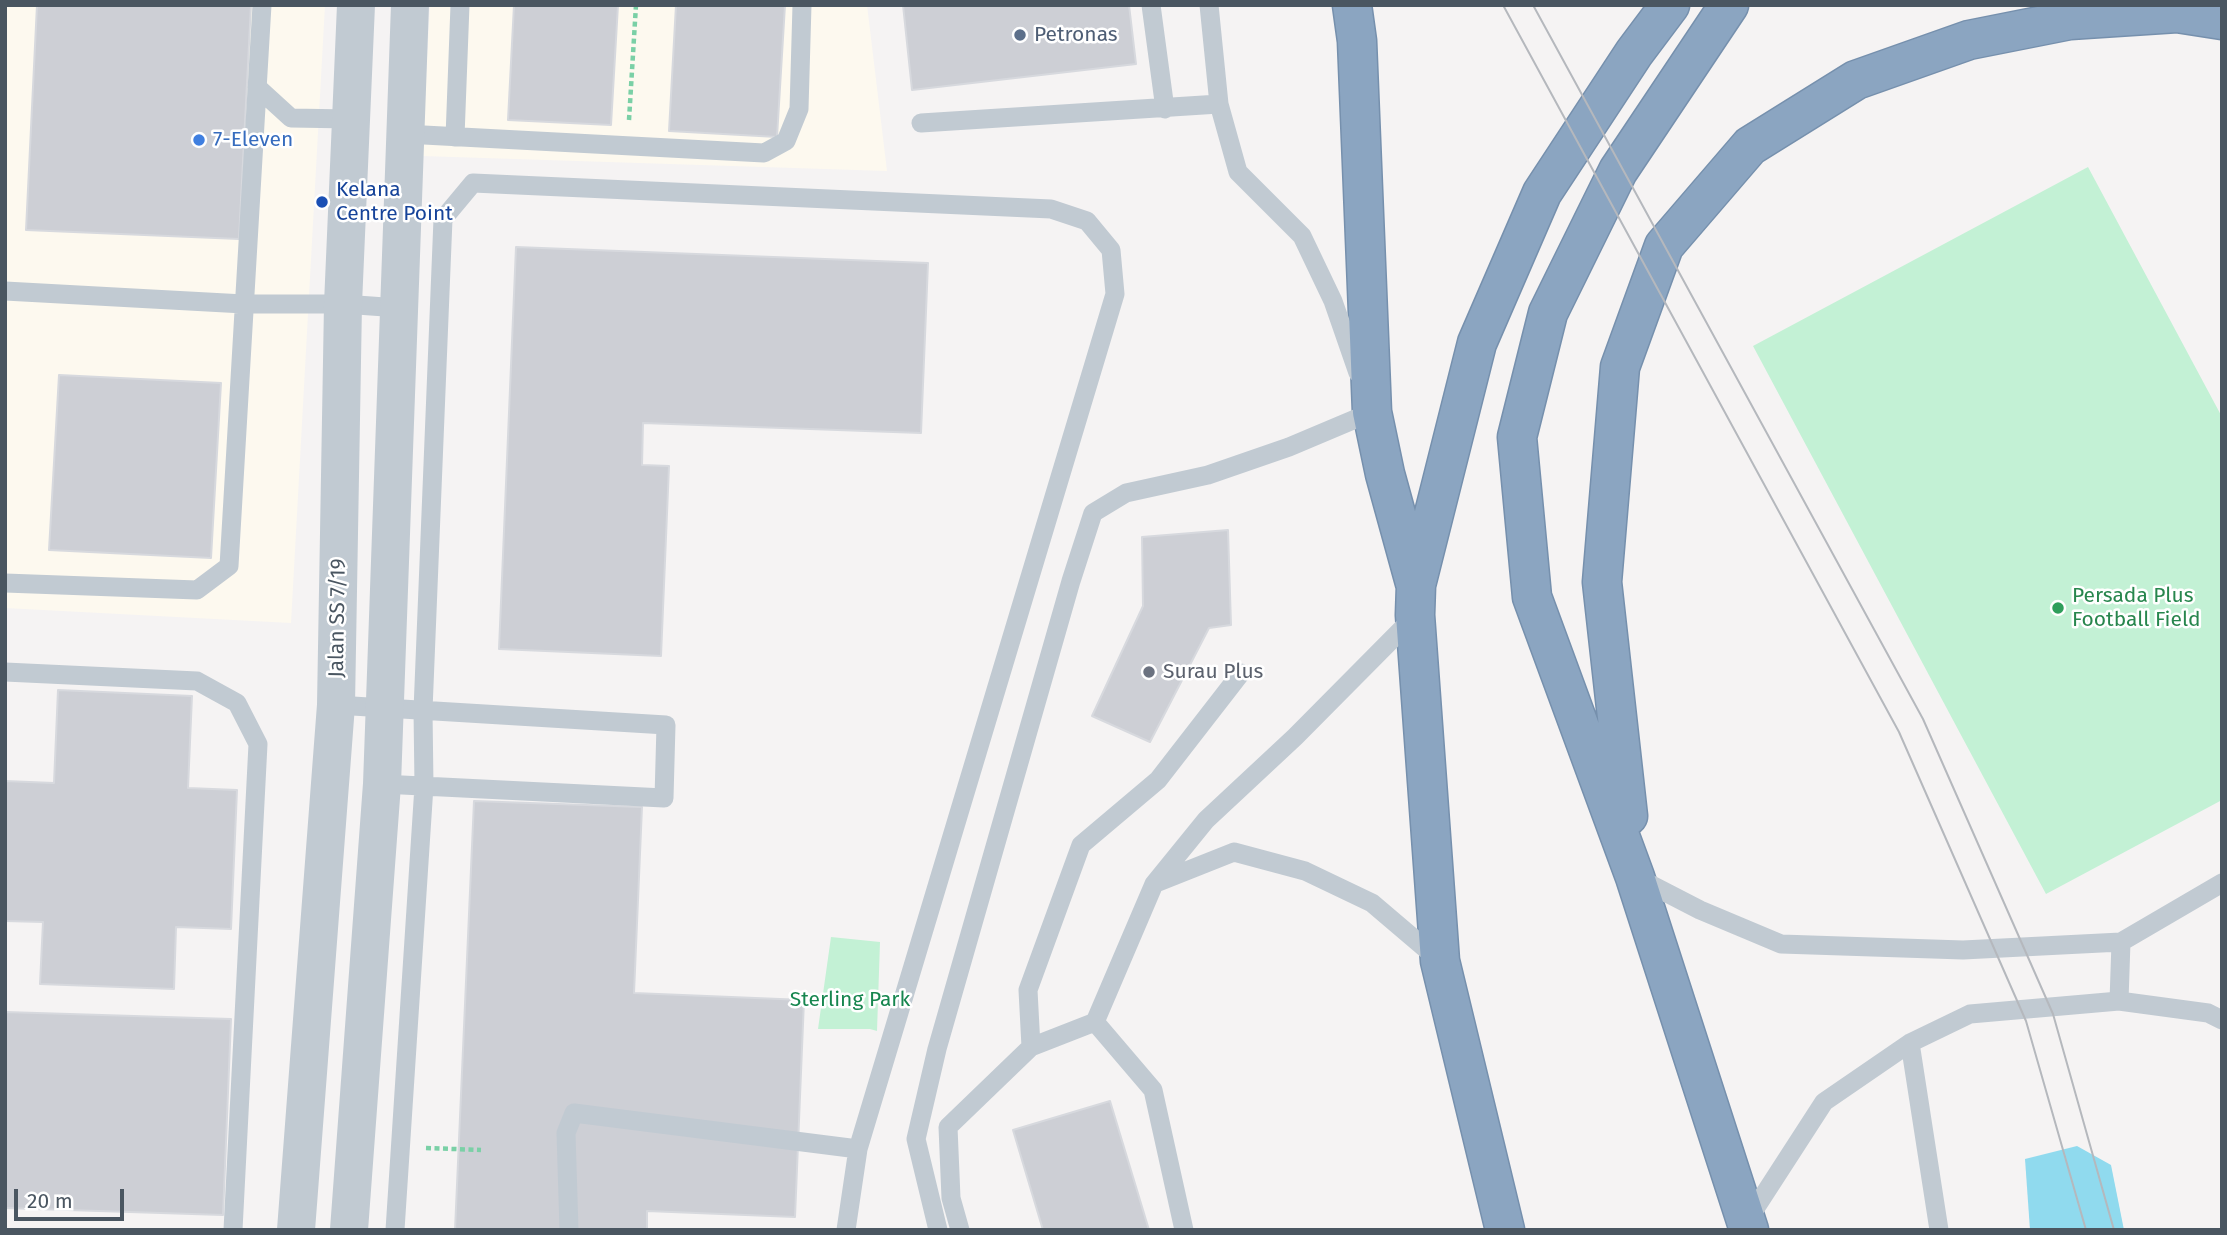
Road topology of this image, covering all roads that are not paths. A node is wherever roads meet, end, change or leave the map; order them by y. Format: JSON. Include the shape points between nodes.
{"nodes":[{"id":1,"x":262,"y":5,"type":"edge"},
{"id":2,"x":356,"y":5,"type":"edge"},
{"id":3,"x":410,"y":5,"type":"edge"},
{"id":4,"x":460,"y":5,"type":"edge"},
{"id":5,"x":802,"y":5,"type":"edge"},
{"id":6,"x":1152,"y":5,"type":"edge"},
{"id":7,"x":1209,"y":5,"type":"edge"},
{"id":8,"x":1352,"y":5,"type":"edge"},
{"id":9,"x":1670,"y":5,"type":"edge"},
{"id":10,"x":1729,"y":5,"type":"edge"},
{"id":11,"x":2222,"y":20,"type":"edge"},
{"id":12,"x":257,"y":87,"type":"junction"},
{"id":13,"x":1219,"y":104,"type":"junction"},
{"id":14,"x":1165,"y":109,"type":"junction"},
{"id":15,"x":351,"y":119,"type":"junction"},
{"id":16,"x":921,"y":123,"type":"dead end"},
{"id":17,"x":405,"y":134,"type":"junction"},
{"id":18,"x":455,"y":137,"type":"junction"},
{"id":19,"x":5,"y":291,"type":"edge"},
{"id":20,"x":244,"y":304,"type":"junction"},
{"id":21,"x":343,"y":304,"type":"junction"},
{"id":22,"x":399,"y":308,"type":"junction"},
{"id":23,"x":1372,"y":412,"type":"junction"},
{"id":24,"x":5,"y":583,"type":"edge"},
{"id":25,"x":1415,"y":600,"type":"junction"},
{"id":26,"x":5,"y":672,"type":"edge"},
{"id":27,"x":1241,"y":673,"type":"dead end"},
{"id":28,"x":336,"y":705,"type":"junction"},
{"id":29,"x":384,"y":708,"type":"junction"},
{"id":30,"x":423,"y":710,"type":"junction"},
{"id":31,"x":382,"y":784,"type":"junction"},
{"id":32,"x":424,"y":786,"type":"junction"},
{"id":33,"x":1635,"y":877,"type":"junction"},
{"id":34,"x":2222,"y":883,"type":"edge"},
{"id":35,"x":1154,"y":884,"type":"junction"},
{"id":36,"x":2121,"y":942,"type":"junction"},
{"id":37,"x":1440,"y":961,"type":"junction"},
{"id":38,"x":2119,"y":1001,"type":"junction"},
{"id":39,"x":2222,"y":1020,"type":"edge"},
{"id":40,"x":1095,"y":1022,"type":"junction"},
{"id":41,"x":1910,"y":1043,"type":"junction"},
{"id":42,"x":1031,"y":1046,"type":"junction"},
{"id":43,"x":858,"y":1149,"type":"junction"},
{"id":44,"x":1748,"y":1225,"type":"edge"},
{"id":45,"x":233,"y":1230,"type":"edge"},
{"id":46,"x":296,"y":1230,"type":"edge"},
{"id":47,"x":349,"y":1230,"type":"edge"},
{"id":48,"x":395,"y":1230,"type":"edge"},
{"id":49,"x":569,"y":1230,"type":"edge"},
{"id":50,"x":846,"y":1230,"type":"edge"},
{"id":51,"x":938,"y":1230,"type":"edge"},
{"id":52,"x":960,"y":1230,"type":"edge"},
{"id":53,"x":1184,"y":1230,"type":"edge"},
{"id":54,"x":1505,"y":1230,"type":"edge"},
{"id":55,"x":1939,"y":1230,"type":"edge"}],
"edges":[{"from":1,"to":12,"type":"lane"},
{"from":2,"to":15,"type":"street","name":"Jalan SS 7/19"},
{"from":3,"to":17,"type":"street"},
{"from":4,"to":18,"type":"lane"},
{"from":5,"to":18,"type":"lane","via":[[799,109],[786,141],[764,153]]},
{"from":6,"to":14,"type":"lane"},
{"from":7,"to":13,"type":"lane"},
{"from":8,"to":23,"type":"highway"},
{"from":9,"to":25,"type":"highway","via":[[1542,193],[1478,343]]},
{"from":10,"to":33,"type":"highway","via":[[1618,171],[1548,313],[1517,437],[1532,597]]},
{"from":11,"to":33,"type":"highway","via":[[2177,13],[2070,20],[1969,40],[1856,80],[1750,146],[1664,246],[1620,367],[1602,582]]},
{"from":12,"to":15,"type":"lane","via":[[290,118]]},
{"from":12,"to":20,"type":"lane"},
{"from":13,"to":14,"type":"lane"},
{"from":13,"to":23,"type":"lane","via":[[1238,172],[1303,236],[1333,301]]},
{"from":14,"to":16,"type":"lane"},
{"from":15,"to":21,"type":"street","name":"Jalan SS 7/19"},
{"from":17,"to":18,"type":"lane"},
{"from":17,"to":22,"type":"street"},
{"from":19,"to":20,"type":"lane"},
{"from":20,"to":21,"type":"lane"},
{"from":20,"to":24,"type":"lane","via":[[229,566],[197,590]]},
{"from":21,"to":22,"type":"lane"},
{"from":21,"to":28,"type":"street","name":"Jalan SS 7/19"},
{"from":22,"to":29,"type":"street"},
{"from":23,"to":25,"type":"highway"},
{"from":23,"to":51,"type":"lane","via":[[1208,475],[1126,493],[1093,513],[937,1049],[916,1139]]},
{"from":25,"to":35,"type":"lane","via":[[1295,737],[1206,820]]},
{"from":25,"to":37,"type":"highway"},
{"from":26,"to":45,"type":"lane","via":[[197,681],[237,703],[258,744]]},
{"from":27,"to":42,"type":"lane","via":[[1158,780],[1081,845],[1028,990]]},
{"from":28,"to":29,"type":"lane"},
{"from":28,"to":46,"type":"street","name":"Jalan SS 7/19"},
{"from":29,"to":30,"type":"lane"},
{"from":29,"to":31,"type":"street"},
{"from":30,"to":32,"type":"lane"},
{"from":30,"to":32,"type":"lane","via":[[666,725],[664,798]]},
{"from":30,"to":43,"type":"lane","via":[[443,219],[473,183],[1051,209],[1087,221],[1111,250],[1115,294]]},
{"from":31,"to":32,"type":"lane"},
{"from":31,"to":47,"type":"street"},
{"from":32,"to":48,"type":"lane"},
{"from":33,"to":36,"type":"lane","via":[[1781,944],[1963,950]]},
{"from":33,"to":44,"type":"highway"},
{"from":34,"to":36,"type":"lane"},
{"from":35,"to":37,"type":"lane","via":[[1234,852],[1305,871],[1372,903]]},
{"from":35,"to":40,"type":"lane"},
{"from":36,"to":38,"type":"lane"},
{"from":37,"to":54,"type":"highway"},
{"from":38,"to":39,"type":"lane","via":[[2208,1013]]},
{"from":38,"to":41,"type":"lane","via":[[1970,1014]]},
{"from":40,"to":42,"type":"lane"},
{"from":40,"to":53,"type":"lane","via":[[1153,1090]]},
{"from":41,"to":44,"type":"lane","via":[[1824,1102]]},
{"from":41,"to":55,"type":"lane"},
{"from":42,"to":52,"type":"lane","via":[[948,1127],[951,1198]]},
{"from":43,"to":49,"type":"lane","via":[[574,1113],[566,1133]]},
{"from":43,"to":50,"type":"lane"}]}
